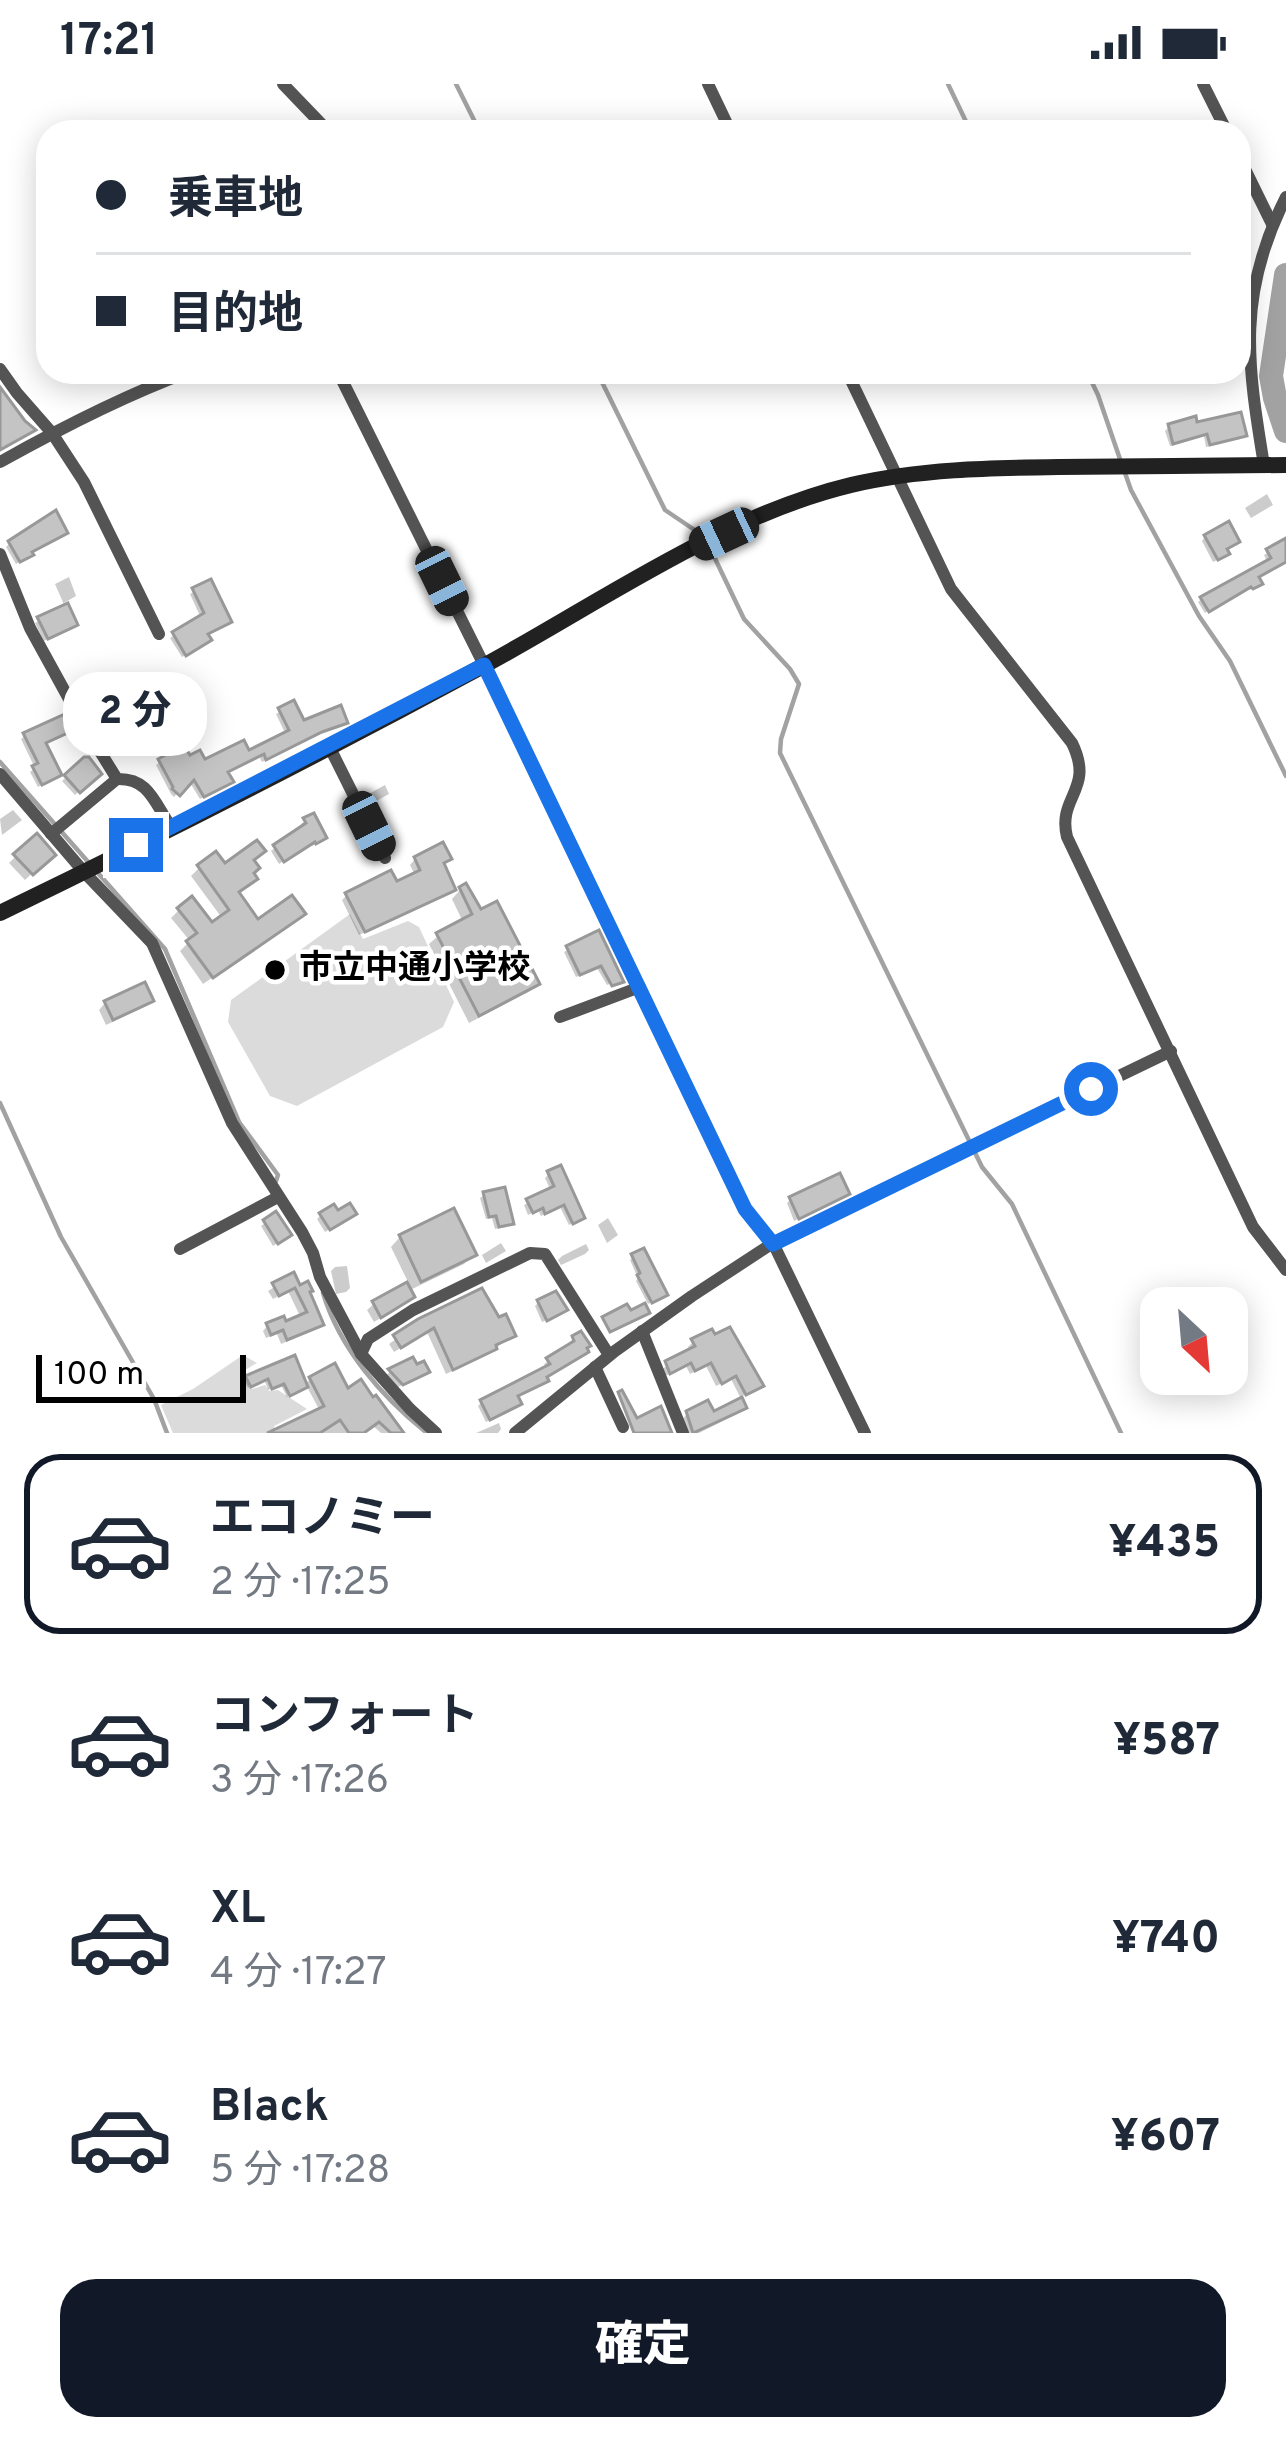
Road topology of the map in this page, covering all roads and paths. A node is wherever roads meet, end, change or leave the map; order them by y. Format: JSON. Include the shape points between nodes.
{"nodes":[{"id":1,"x":283,"y":84,"type":"edge"},
{"id":2,"x":708,"y":84,"type":"edge"},
{"id":3,"x":1203,"y":84,"type":"edge"},
{"id":4,"x":318,"y":120,"type":"edge"},
{"id":5,"x":725,"y":120,"type":"edge"},
{"id":6,"x":1221,"y":120,"type":"edge"},
{"id":7,"x":1251,"y":181,"type":"edge"},
{"id":8,"x":1286,"y":196,"type":"edge"},
{"id":9,"x":1272,"y":224,"type":"junction"},
{"id":10,"x":1251,"y":304,"type":"edge"},
{"id":11,"x":0,"y":369,"type":"edge"},
{"id":12,"x":156,"y":384,"type":"edge"},
{"id":13,"x":344,"y":384,"type":"edge"},
{"id":14,"x":854,"y":384,"type":"edge"},
{"id":15,"x":1250,"y":384,"type":"edge"},
{"id":16,"x":52,"y":433,"type":"junction"},
{"id":17,"x":0,"y":462,"type":"edge"},
{"id":18,"x":1264,"y":465,"type":"junction"},
{"id":19,"x":1286,"y":465,"type":"edge"},
{"id":20,"x":898,"y":476,"type":"junction"},
{"id":21,"x":0,"y":554,"type":"edge"},
{"id":22,"x":159,"y":634,"type":"dead end"},
{"id":23,"x":484,"y":665,"type":"junction"},
{"id":24,"x":329,"y":746,"type":"junction"},
{"id":25,"x":0,"y":773,"type":"edge"},
{"id":26,"x":117,"y":779,"type":"junction"},
{"id":27,"x":171,"y":827,"type":"junction"},
{"id":28,"x":51,"y":834,"type":"junction"},
{"id":29,"x":385,"y":858,"type":"dead end"},
{"id":30,"x":93,"y":868,"type":"junction"},
{"id":31,"x":0,"y":913,"type":"edge"},
{"id":32,"x":640,"y":987,"type":"junction"},
{"id":33,"x":560,"y":1017,"type":"dead end"},
{"id":34,"x":1171,"y":1051,"type":"junction"},
{"id":35,"x":278,"y":1197,"type":"junction"},
{"id":36,"x":773,"y":1244,"type":"junction"},
{"id":37,"x":180,"y":1249,"type":"dead end"},
{"id":38,"x":1286,"y":1270,"type":"edge"},
{"id":39,"x":642,"y":1331,"type":"junction"},
{"id":40,"x":362,"y":1354,"type":"junction"},
{"id":41,"x":609,"y":1355,"type":"junction"},
{"id":42,"x":595,"y":1366,"type":"junction"},
{"id":43,"x":623,"y":1427,"type":"dead end"},
{"id":44,"x":524,"y":1430,"type":"edge"},
{"id":45,"x":436,"y":1433,"type":"edge"},
{"id":46,"x":683,"y":1433,"type":"edge"},
{"id":47,"x":865,"y":1433,"type":"edge"}],
"edges":[{"from":1,"to":4,"type":"street"},
{"from":2,"to":5,"type":"street"},
{"from":3,"to":6,"type":"street"},
{"from":7,"to":9,"type":"street"},
{"from":8,"to":9,"type":"street"},
{"from":9,"to":10,"type":"street"},
{"from":11,"to":16,"type":"street"},
{"from":12,"to":16,"type":"street"},
{"from":13,"to":23,"type":"street"},
{"from":14,"to":20,"type":"street"},
{"from":15,"to":18,"type":"street"},
{"from":16,"to":17,"type":"street"},
{"from":16,"to":22,"type":"street"},
{"from":18,"to":19,"type":"street"},
{"from":18,"to":20,"type":"street"},
{"from":20,"to":23,"type":"street","via":[[767,514]]},
{"from":20,"to":34,"type":"street","via":[[951,589],[1072,742],[1081,774],[1066,837]]},
{"from":21,"to":26,"type":"street","via":[[30,628]]},
{"from":23,"to":24,"type":"street"},
{"from":23,"to":32,"type":"street"},
{"from":24,"to":27,"type":"street"},
{"from":24,"to":29,"type":"street"},
{"from":25,"to":28,"type":"street"},
{"from":26,"to":27,"type":"street","via":[[142,783]]},
{"from":26,"to":28,"type":"street"},
{"from":27,"to":30,"type":"street"},
{"from":28,"to":30,"type":"street"},
{"from":30,"to":31,"type":"street"},
{"from":30,"to":35,"type":"street","via":[[158,953],[232,1123]]},
{"from":32,"to":33,"type":"street"},
{"from":32,"to":36,"type":"street","via":[[745,1209]]},
{"from":34,"to":36,"type":"street"},
{"from":34,"to":38,"type":"street","via":[[1253,1227]]},
{"from":35,"to":37,"type":"street"},
{"from":35,"to":40,"type":"street"},
{"from":36,"to":39,"type":"street"},
{"from":36,"to":47,"type":"street"},
{"from":39,"to":41,"type":"street"},
{"from":39,"to":46,"type":"street"},
{"from":40,"to":41,"type":"street","via":[[368,1339],[412,1310],[530,1253],[545,1254]]},
{"from":40,"to":45,"type":"street"},
{"from":41,"to":42,"type":"street"},
{"from":42,"to":43,"type":"street"},
{"from":42,"to":44,"type":"street"}]}
